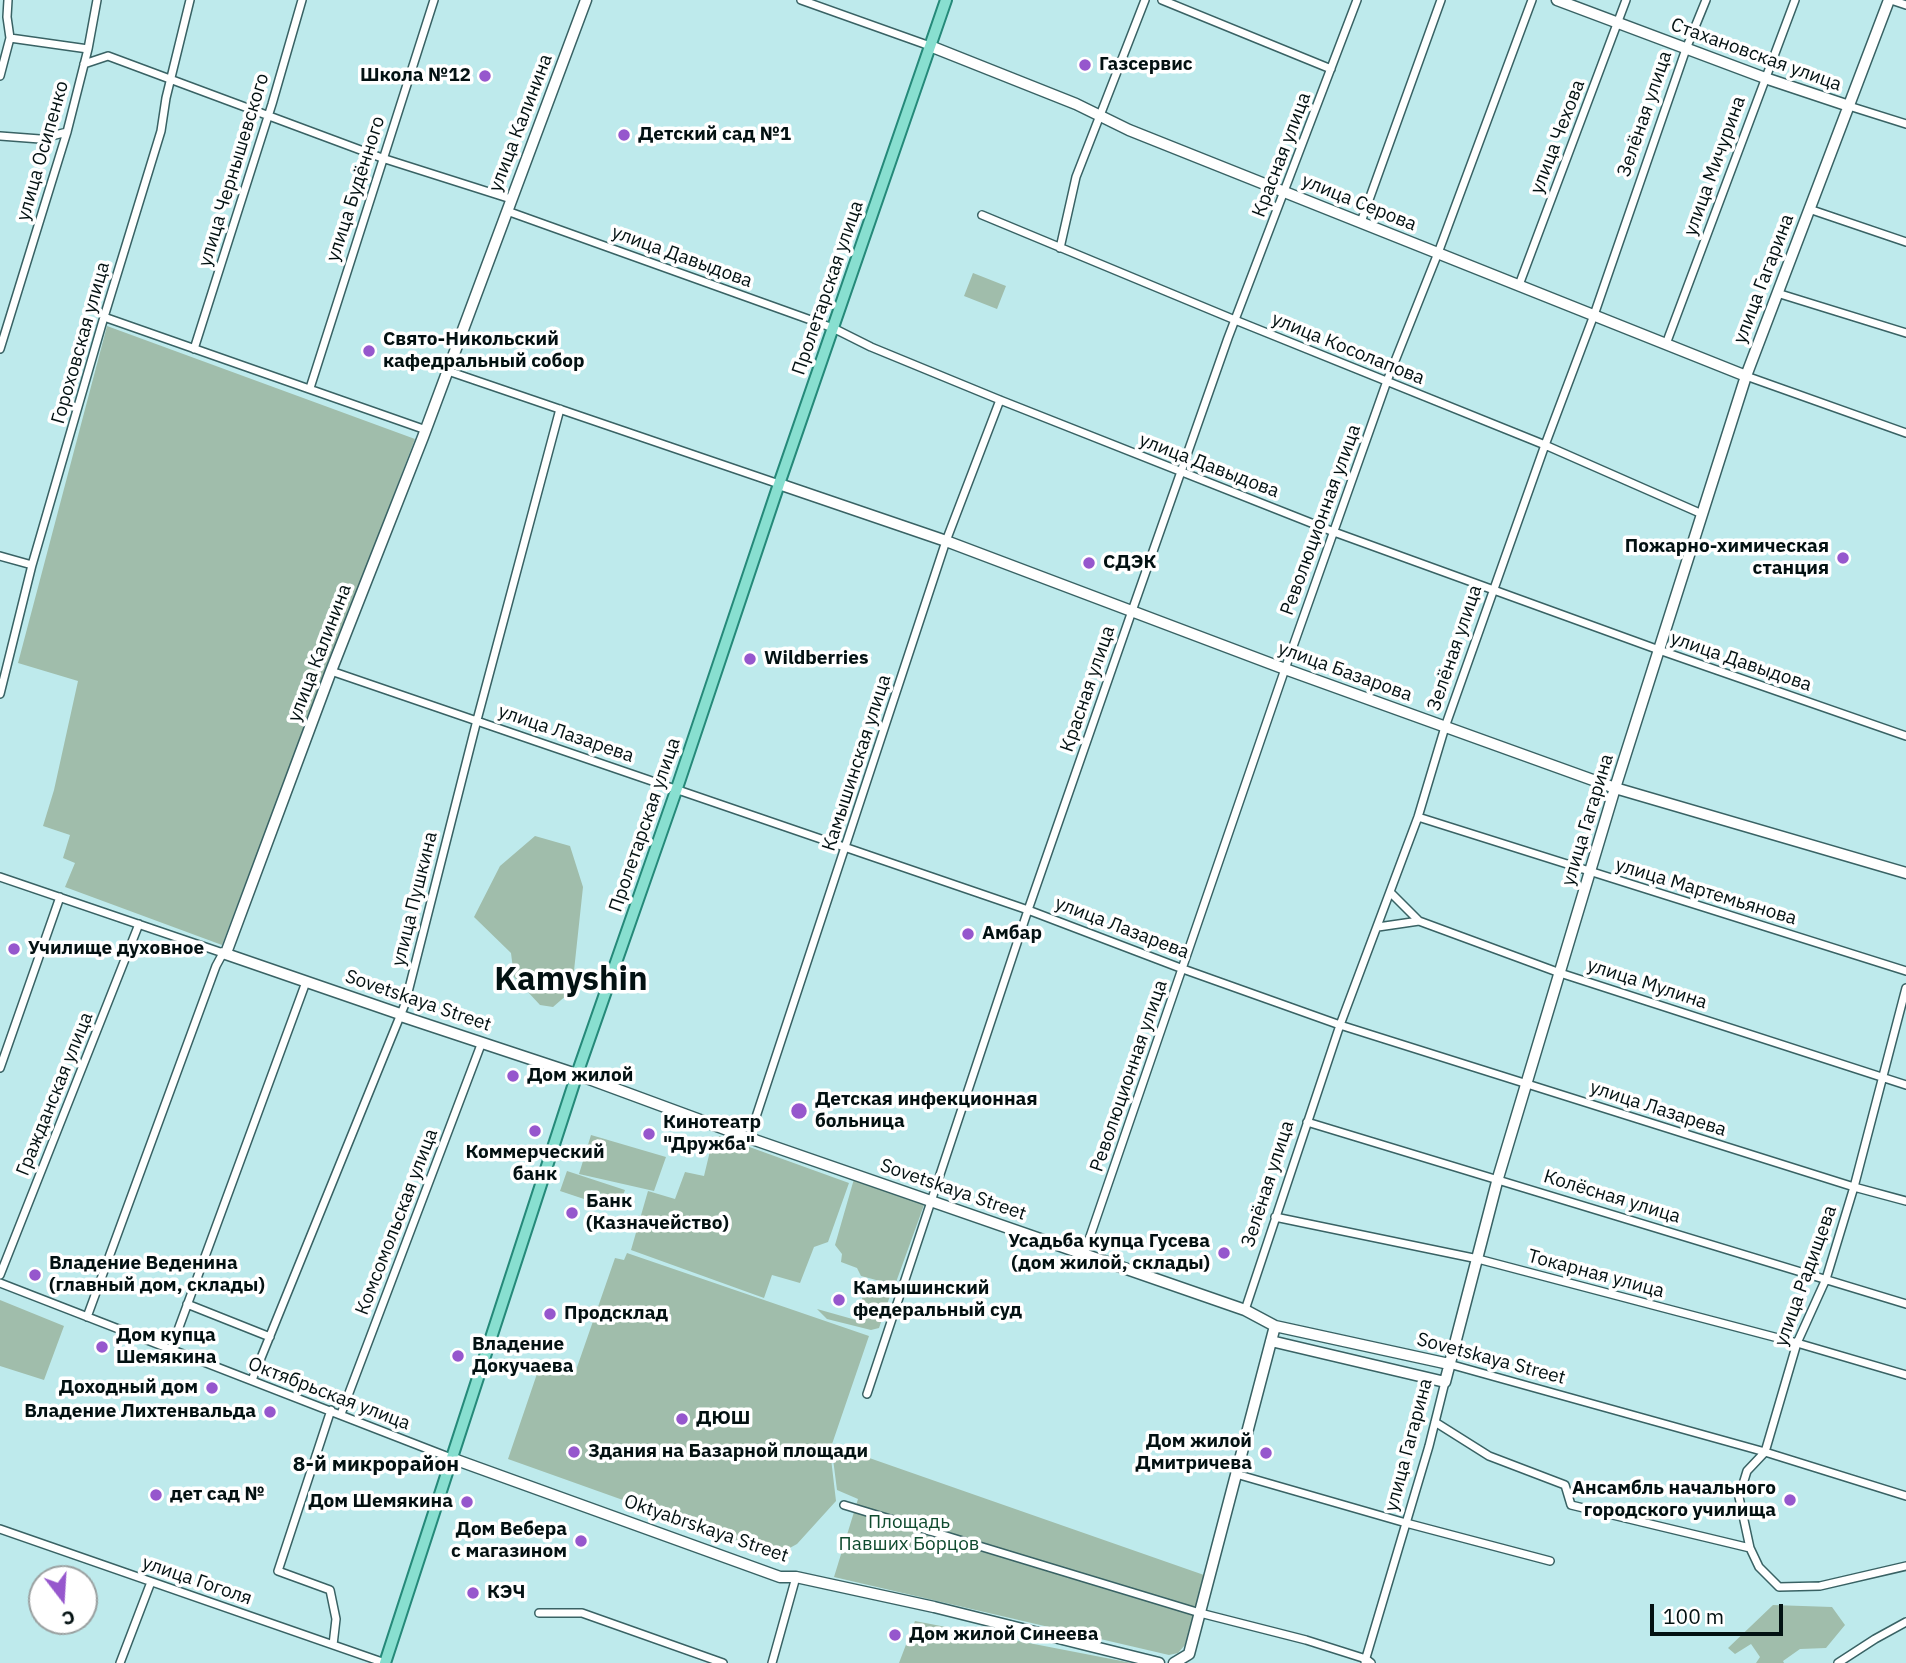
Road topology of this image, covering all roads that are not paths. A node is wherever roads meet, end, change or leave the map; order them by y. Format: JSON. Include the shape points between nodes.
{"nodes":[{"id":1,"x":8,"y":0,"type":"edge"},
{"id":2,"x":97,"y":0,"type":"edge"},
{"id":3,"x":190,"y":0,"type":"edge"},
{"id":4,"x":302,"y":0,"type":"edge"},
{"id":5,"x":434,"y":0,"type":"edge"},
{"id":6,"x":586,"y":0,"type":"edge"},
{"id":7,"x":801,"y":0,"type":"edge"},
{"id":8,"x":946,"y":0,"type":"edge"},
{"id":9,"x":1146,"y":0,"type":"edge"},
{"id":10,"x":1162,"y":0,"type":"edge"},
{"id":11,"x":1357,"y":0,"type":"edge"},
{"id":12,"x":1441,"y":0,"type":"edge"},
{"id":13,"x":1532,"y":0,"type":"edge"},
{"id":14,"x":1557,"y":0,"type":"edge"},
{"id":15,"x":1626,"y":0,"type":"edge"},
{"id":16,"x":1706,"y":0,"type":"edge"},
{"id":17,"x":1795,"y":0,"type":"edge"},
{"id":18,"x":1890,"y":0,"type":"edge"},
{"id":19,"x":1906,"y":5,"type":"edge"},
{"id":20,"x":1618,"y":23,"type":"junction"},
{"id":21,"x":10,"y":38,"type":"junction"},
{"id":22,"x":930,"y":46,"type":"junction"},
{"id":23,"x":1686,"y":48,"type":"junction"},
{"id":24,"x":88,"y":49,"type":"junction"},
{"id":25,"x":84,"y":64,"type":"junction"},
{"id":26,"x":1331,"y":69,"type":"junction"},
{"id":27,"x":0,"y":76,"type":"edge"},
{"id":28,"x":172,"y":78,"type":"junction"},
{"id":29,"x":1765,"y":78,"type":"junction"},
{"id":30,"x":1849,"y":106,"type":"junction"},
{"id":31,"x":268,"y":116,"type":"junction"},
{"id":32,"x":1100,"y":116,"type":"junction"},
{"id":33,"x":1906,"y":124,"type":"edge"},
{"id":34,"x":67,"y":132,"type":"junction"},
{"id":35,"x":0,"y":136,"type":"edge"},
{"id":36,"x":383,"y":158,"type":"junction"},
{"id":37,"x":1285,"y":192,"type":"junction"},
{"id":38,"x":511,"y":199,"type":"junction"},
{"id":39,"x":1809,"y":209,"type":"junction"},
{"id":40,"x":507,"y":211,"type":"junction"},
{"id":41,"x":982,"y":215,"type":"dead end"},
{"id":42,"x":1361,"y":222,"type":"junction"},
{"id":43,"x":1906,"y":242,"type":"edge"},
{"id":44,"x":1060,"y":248,"type":"junction"},
{"id":45,"x":1438,"y":253,"type":"junction"},
{"id":46,"x":1519,"y":285,"type":"junction"},
{"id":47,"x":1777,"y":293,"type":"junction"},
{"id":48,"x":1594,"y":315,"type":"junction"},
{"id":49,"x":104,"y":317,"type":"junction"},
{"id":50,"x":1235,"y":320,"type":"junction"},
{"id":51,"x":833,"y":328,"type":"junction"},
{"id":52,"x":1906,"y":333,"type":"edge"},
{"id":53,"x":1666,"y":344,"type":"junction"},
{"id":54,"x":0,"y":349,"type":"edge"},
{"id":55,"x":194,"y":349,"type":"junction"},
{"id":56,"x":448,"y":370,"type":"junction"},
{"id":57,"x":1745,"y":376,"type":"junction"},
{"id":58,"x":1387,"y":381,"type":"junction"},
{"id":59,"x":310,"y":388,"type":"junction"},
{"id":60,"x":1000,"y":400,"type":"junction"},
{"id":61,"x":560,"y":409,"type":"junction"},
{"id":62,"x":426,"y":430,"type":"junction"},
{"id":63,"x":1906,"y":433,"type":"edge"},
{"id":64,"x":1545,"y":445,"type":"junction"},
{"id":65,"x":1181,"y":473,"type":"junction"},
{"id":66,"x":779,"y":484,"type":"junction"},
{"id":67,"x":1702,"y":514,"type":"junction"},
{"id":68,"x":1334,"y":532,"type":"junction"},
{"id":69,"x":946,"y":541,"type":"junction"},
{"id":70,"x":0,"y":556,"type":"edge"},
{"id":71,"x":32,"y":565,"type":"junction"},
{"id":72,"x":1494,"y":588,"type":"junction"},
{"id":73,"x":1132,"y":611,"type":"junction"},
{"id":74,"x":1659,"y":650,"type":"junction"},
{"id":75,"x":1285,"y":669,"type":"junction"},
{"id":76,"x":331,"y":671,"type":"junction"},
{"id":77,"x":0,"y":694,"type":"edge"},
{"id":78,"x":477,"y":720,"type":"junction"},
{"id":79,"x":1445,"y":727,"type":"junction"},
{"id":80,"x":1906,"y":736,"type":"edge"},
{"id":81,"x":677,"y":788,"type":"junction"},
{"id":82,"x":1615,"y":788,"type":"junction"},
{"id":83,"x":1418,"y":817,"type":"junction"},
{"id":84,"x":846,"y":846,"type":"junction"},
{"id":85,"x":1591,"y":873,"type":"junction"},
{"id":86,"x":1906,"y":873,"type":"edge"},
{"id":87,"x":0,"y":877,"type":"edge"},
{"id":88,"x":1391,"y":893,"type":"junction"},
{"id":89,"x":60,"y":897,"type":"junction"},
{"id":90,"x":1028,"y":910,"type":"junction"},
{"id":91,"x":1419,"y":921,"type":"junction"},
{"id":92,"x":139,"y":924,"type":"junction"},
{"id":93,"x":1378,"y":927,"type":"junction"},
{"id":94,"x":223,"y":953,"type":"junction"},
{"id":95,"x":1182,"y":969,"type":"junction"},
{"id":96,"x":1906,"y":971,"type":"edge"},
{"id":97,"x":1560,"y":973,"type":"junction"},
{"id":98,"x":306,"y":982,"type":"junction"},
{"id":99,"x":1906,"y":988,"type":"edge"},
{"id":100,"x":400,"y":1014,"type":"junction"},
{"id":101,"x":1340,"y":1025,"type":"junction"},
{"id":102,"x":482,"y":1042,"type":"junction"},
{"id":103,"x":0,"y":1068,"type":"edge"},
{"id":104,"x":577,"y":1074,"type":"junction"},
{"id":105,"x":1882,"y":1078,"type":"junction"},
{"id":106,"x":1527,"y":1084,"type":"junction"},
{"id":107,"x":1906,"y":1085,"type":"edge"},
{"id":108,"x":1307,"y":1122,"type":"junction"},
{"id":109,"x":749,"y":1138,"type":"junction"},
{"id":110,"x":1498,"y":1178,"type":"junction"},
{"id":111,"x":1854,"y":1187,"type":"junction"},
{"id":112,"x":1906,"y":1200,"type":"edge"},
{"id":113,"x":930,"y":1201,"type":"junction"},
{"id":114,"x":1275,"y":1217,"type":"junction"},
{"id":115,"x":1084,"y":1254,"type":"junction"},
{"id":116,"x":1478,"y":1259,"type":"junction"},
{"id":117,"x":0,"y":1275,"type":"edge"},
{"id":118,"x":1826,"y":1279,"type":"junction"},
{"id":119,"x":0,"y":1283,"type":"edge"},
{"id":120,"x":187,"y":1304,"type":"junction"},
{"id":121,"x":1906,"y":1304,"type":"edge"},
{"id":122,"x":1245,"y":1310,"type":"junction"},
{"id":123,"x":87,"y":1317,"type":"junction"},
{"id":124,"x":1275,"y":1326,"type":"junction"},
{"id":125,"x":270,"y":1337,"type":"junction"},
{"id":126,"x":1271,"y":1341,"type":"junction"},
{"id":127,"x":1797,"y":1343,"type":"junction"},
{"id":128,"x":170,"y":1349,"type":"junction"},
{"id":129,"x":1448,"y":1364,"type":"junction"},
{"id":130,"x":1906,"y":1375,"type":"edge"},
{"id":131,"x":252,"y":1380,"type":"junction"},
{"id":132,"x":1445,"y":1382,"type":"junction"},
{"id":133,"x":867,"y":1394,"type":"dead end"},
{"id":134,"x":331,"y":1410,"type":"junction"},
{"id":135,"x":341,"y":1414,"type":"junction"},
{"id":136,"x":1434,"y":1422,"type":"junction"},
{"id":137,"x":1765,"y":1451,"type":"junction"},
{"id":138,"x":451,"y":1458,"type":"junction"},
{"id":139,"x":1236,"y":1474,"type":"junction"},
{"id":140,"x":1906,"y":1496,"type":"edge"},
{"id":141,"x":845,"y":1505,"type":"dead end"},
{"id":142,"x":1405,"y":1523,"type":"junction"},
{"id":143,"x":0,"y":1529,"type":"edge"},
{"id":144,"x":1750,"y":1548,"type":"junction"},
{"id":145,"x":1550,"y":1561,"type":"dead end"},
{"id":146,"x":1906,"y":1566,"type":"edge"},
{"id":147,"x":796,"y":1577,"type":"junction"},
{"id":148,"x":151,"y":1582,"type":"junction"},
{"id":149,"x":539,"y":1613,"type":"dead end"},
{"id":150,"x":1200,"y":1614,"type":"junction"},
{"id":151,"x":1906,"y":1622,"type":"edge"},
{"id":152,"x":333,"y":1645,"type":"junction"},
{"id":153,"x":1367,"y":1662,"type":"edge"},
{"id":154,"x":120,"y":1663,"type":"edge"},
{"id":155,"x":385,"y":1663,"type":"edge"},
{"id":156,"x":723,"y":1663,"type":"edge"},
{"id":157,"x":772,"y":1663,"type":"edge"},
{"id":158,"x":1159,"y":1663,"type":"edge"},
{"id":159,"x":1174,"y":1663,"type":"edge"},
{"id":160,"x":1838,"y":1663,"type":"edge"}],
"edges":[{"from":1,"to":21,"type":"street"},
{"from":2,"to":24,"type":"street","name":"улица Осипенко"},
{"from":3,"to":28,"type":"street","name":"Гороховская улица"},
{"from":4,"to":31,"type":"street","name":"улица Чернышевского"},
{"from":5,"to":36,"type":"street","name":"улица Будённого"},
{"from":6,"to":38,"type":"street","name":"улица Калинина"},
{"from":7,"to":22,"type":"street","name":"улица Серова"},
{"from":8,"to":22,"type":"main road","name":"Пролетарская улица"},
{"from":9,"to":32,"type":"street"},
{"from":10,"to":26,"type":"street"},
{"from":11,"to":26,"type":"street","name":"Красная улица"},
{"from":12,"to":42,"type":"street"},
{"from":13,"to":45,"type":"street","name":"Революционная улица"},
{"from":14,"to":20,"type":"street","name":"Стахановская улица"},
{"from":15,"to":20,"type":"street","name":"улица Чехова"},
{"from":16,"to":23,"type":"street","name":"Зелёная улица"},
{"from":17,"to":29,"type":"street","name":"улица Мичурина"},
{"from":18,"to":19,"type":"street"},
{"from":18,"to":30,"type":"street","name":"улица Гагарина"},
{"from":20,"to":23,"type":"street","name":"Стахановская улица"},
{"from":20,"to":46,"type":"street","name":"улица Чехова"},
{"from":21,"to":24,"type":"street"},
{"from":21,"to":27,"type":"street"},
{"from":22,"to":32,"type":"street","name":"улица Серова"},
{"from":22,"to":51,"type":"main road","name":"Пролетарская улица"},
{"from":23,"to":29,"type":"street","name":"Стахановская улица"},
{"from":23,"to":48,"type":"street","name":"Зелёная улица"},
{"from":24,"to":25,"type":"street","name":"улица Осипенко"},
{"from":25,"to":28,"type":"street","via":[[108,56]]},
{"from":25,"to":34,"type":"street","name":"улица Осипенко"},
{"from":26,"to":37,"type":"street","name":"Красная улица"},
{"from":28,"to":31,"type":"street"},
{"from":28,"to":49,"type":"street","name":"Гороховская улица","via":[[161,131]]},
{"from":29,"to":30,"type":"street","name":"Стахановская улица"},
{"from":29,"to":53,"type":"street","name":"улица Мичурина"},
{"from":30,"to":33,"type":"street","name":"Стахановская улица"},
{"from":30,"to":39,"type":"street","name":"улица Гагарина"},
{"from":31,"to":36,"type":"street"},
{"from":31,"to":55,"type":"street","name":"улица Чернышевского"},
{"from":32,"to":37,"type":"street","name":"улица Серова"},
{"from":32,"to":44,"type":"street","via":[[1076,177]]},
{"from":34,"to":35,"type":"street","via":[[40,139]]},
{"from":34,"to":54,"type":"street","name":"улица Осипенко"},
{"from":36,"to":38,"type":"street"},
{"from":36,"to":59,"type":"street","name":"улица Будённого"},
{"from":37,"to":42,"type":"street","name":"улица Серова"},
{"from":37,"to":50,"type":"street","name":"Красная улица"},
{"from":38,"to":40,"type":"street","name":"улица Калинина"},
{"from":39,"to":43,"type":"street"},
{"from":39,"to":47,"type":"street","name":"улица Гагарина"},
{"from":40,"to":51,"type":"street","name":"улица Давыдова"},
{"from":40,"to":56,"type":"street","name":"улица Калинина"},
{"from":41,"to":44,"type":"street","name":"улица Косолапова"},
{"from":42,"to":45,"type":"street","name":"улица Серова"},
{"from":44,"to":50,"type":"street","name":"улица Косолапова"},
{"from":45,"to":46,"type":"street","name":"улица Серова"},
{"from":45,"to":58,"type":"street","name":"Революционная улица"},
{"from":46,"to":48,"type":"street","name":"улица Серова"},
{"from":47,"to":52,"type":"street"},
{"from":47,"to":57,"type":"street","name":"улица Гагарина"},
{"from":48,"to":53,"type":"street","name":"улица Серова"},
{"from":48,"to":64,"type":"street","name":"Зелёная улица"},
{"from":49,"to":55,"type":"street"},
{"from":49,"to":71,"type":"street","name":"Гороховская улица"},
{"from":50,"to":58,"type":"street","name":"улица Косолапова"},
{"from":50,"to":65,"type":"street","name":"Красная улица"},
{"from":51,"to":60,"type":"street","name":"улица Давыдова"},
{"from":51,"to":66,"type":"main road","name":"Пролетарская улица"},
{"from":53,"to":57,"type":"street","name":"улица Серова"},
{"from":55,"to":59,"type":"street"},
{"from":56,"to":61,"type":"street"},
{"from":56,"to":62,"type":"street","name":"улица Калинина"},
{"from":57,"to":63,"type":"street","name":"улица Серова"},
{"from":57,"to":67,"type":"street","name":"улица Гагарина"},
{"from":58,"to":64,"type":"street","name":"улица Косолапова"},
{"from":58,"to":68,"type":"street","name":"Революционная улица"},
{"from":59,"to":62,"type":"street"},
{"from":60,"to":65,"type":"street","name":"улица Давыдова"},
{"from":60,"to":69,"type":"street","name":"Камышинская улица"},
{"from":61,"to":66,"type":"street"},
{"from":61,"to":78,"type":"street","name":"улица Пушкина"},
{"from":62,"to":76,"type":"street","name":"улица Калинина"},
{"from":64,"to":67,"type":"street","name":"улица Косолапова"},
{"from":64,"to":72,"type":"street","name":"Зелёная улица"},
{"from":65,"to":68,"type":"street","name":"улица Давыдова"},
{"from":65,"to":73,"type":"street","name":"Красная улица"},
{"from":66,"to":69,"type":"street","name":"улица Базарова"},
{"from":66,"to":81,"type":"main road","name":"Пролетарская улица"},
{"from":67,"to":74,"type":"street","name":"улица Гагарина"},
{"from":68,"to":72,"type":"street","name":"улица Давыдова"},
{"from":68,"to":75,"type":"street","name":"Революционная улица"},
{"from":69,"to":73,"type":"street","name":"улица Базарова"},
{"from":69,"to":84,"type":"street","name":"Камышинская улица"},
{"from":70,"to":71,"type":"street"},
{"from":71,"to":77,"type":"street","name":"Гороховская улица"},
{"from":72,"to":74,"type":"street","name":"улица Давыдова"},
{"from":72,"to":79,"type":"street","name":"Зелёная улица"},
{"from":73,"to":75,"type":"street","name":"улица Базарова"},
{"from":73,"to":90,"type":"street","name":"Красная улица"},
{"from":74,"to":80,"type":"street","name":"улица Давыдова"},
{"from":74,"to":82,"type":"street","name":"улица Гагарина"},
{"from":75,"to":79,"type":"street","name":"улица Базарова"},
{"from":75,"to":95,"type":"street","name":"Революционная улица"},
{"from":76,"to":78,"type":"street","name":"улица Лазарева"},
{"from":76,"to":94,"type":"street","name":"улица Калинина"},
{"from":78,"to":81,"type":"street","name":"улица Лазарева"},
{"from":78,"to":100,"type":"street","name":"улица Пушкина"},
{"from":79,"to":82,"type":"street","name":"улица Базарова"},
{"from":79,"to":83,"type":"street","name":"Зелёная улица"},
{"from":81,"to":84,"type":"street","name":"улица Лазарева"},
{"from":81,"to":104,"type":"main road","name":"Пролетарская улица"},
{"from":82,"to":85,"type":"street","name":"улица Гагарина"},
{"from":82,"to":86,"type":"street","name":"улица Базарова"},
{"from":83,"to":85,"type":"street","name":"улица Мартемьянова"},
{"from":83,"to":88,"type":"street","name":"Зелёная улица"},
{"from":84,"to":90,"type":"street","name":"улица Лазарева"},
{"from":84,"to":109,"type":"street","name":"Камышинская улица"},
{"from":85,"to":96,"type":"street","name":"улица Мартемьянова"},
{"from":85,"to":97,"type":"street","name":"улица Гагарина"},
{"from":87,"to":89,"type":"street","name":"Sovetskaya Street"},
{"from":88,"to":91,"type":"street"},
{"from":88,"to":93,"type":"street","name":"Зелёная улица"},
{"from":89,"to":92,"type":"street","name":"Sovetskaya Street"},
{"from":89,"to":103,"type":"street"},
{"from":90,"to":95,"type":"street","name":"улица Лазарева"},
{"from":90,"to":113,"type":"street","name":"Красная улица"},
{"from":91,"to":93,"type":"street","name":"улица Мулина"},
{"from":91,"to":97,"type":"street","name":"улица Мулина"},
{"from":92,"to":94,"type":"street","name":"Sovetskaya Street"},
{"from":92,"to":117,"type":"street","name":"Гражданская улица"},
{"from":93,"to":101,"type":"street","name":"Зелёная улица"},
{"from":94,"to":98,"type":"street","name":"Sovetskaya Street"},
{"from":94,"to":123,"type":"street","name":"улица Калинина"},
{"from":95,"to":101,"type":"street","name":"улица Лазарева"},
{"from":95,"to":115,"type":"street","name":"Революционная улица"},
{"from":97,"to":105,"type":"street","name":"улица Мулина"},
{"from":97,"to":106,"type":"street","name":"улица Гагарина"},
{"from":98,"to":100,"type":"street","name":"Sovetskaya Street"},
{"from":98,"to":120,"type":"street"},
{"from":99,"to":105,"type":"street","name":"улица Радищева"},
{"from":100,"to":102,"type":"street","name":"Sovetskaya Street"},
{"from":100,"to":125,"type":"street","name":"улица Пушкина"},
{"from":101,"to":106,"type":"street","name":"улица Лазарева"},
{"from":101,"to":108,"type":"street","name":"Зелёная улица"},
{"from":102,"to":104,"type":"street","name":"Sovetskaya Street"},
{"from":102,"to":135,"type":"street","name":"Комсомольская улица"},
{"from":104,"to":109,"type":"street","name":"Sovetskaya Street"},
{"from":104,"to":138,"type":"main road","name":"Пролетарская улица"},
{"from":105,"to":107,"type":"street","name":"улица Мулина"},
{"from":105,"to":111,"type":"street","name":"улица Радищева"},
{"from":106,"to":110,"type":"street","name":"улица Гагарина"},
{"from":106,"to":111,"type":"street","name":"улица Лазарева"},
{"from":108,"to":110,"type":"street","name":"Колёсная улица"},
{"from":108,"to":114,"type":"street","name":"Зелёная улица"},
{"from":109,"to":113,"type":"street","name":"Sovetskaya Street"},
{"from":110,"to":116,"type":"street","name":"улица Гагарина"},
{"from":110,"to":118,"type":"street","name":"Колёсная улица"},
{"from":111,"to":112,"type":"street","name":"улица Лазарева"},
{"from":111,"to":118,"type":"street","name":"улица Радищева"},
{"from":113,"to":115,"type":"street","name":"Sovetskaya Street"},
{"from":113,"to":133,"type":"street","name":"Красная улица"},
{"from":114,"to":116,"type":"street","name":"Токарная улица"},
{"from":114,"to":122,"type":"street","name":"Зелёная улица"},
{"from":115,"to":122,"type":"street","name":"Sovetskaya Street"},
{"from":116,"to":127,"type":"street","name":"Токарная улица"},
{"from":116,"to":129,"type":"street","name":"улица Гагарина"},
{"from":118,"to":121,"type":"street","name":"Колёсная улица"},
{"from":118,"to":127,"type":"street","name":"улица Радищева"},
{"from":119,"to":123,"type":"street","name":"Октябрьская улица"},
{"from":120,"to":125,"type":"street"},
{"from":120,"to":128,"type":"street"},
{"from":122,"to":124,"type":"street","name":"Sovetskaya Street"},
{"from":123,"to":128,"type":"street","name":"Октябрьская улица"},
{"from":124,"to":126,"type":"street"},
{"from":124,"to":129,"type":"street","name":"Sovetskaya Street"},
{"from":125,"to":131,"type":"street","name":"улица Пушкина"},
{"from":126,"to":132,"type":"street"},
{"from":126,"to":139,"type":"street"},
{"from":127,"to":130,"type":"street","name":"Токарная улица"},
{"from":127,"to":137,"type":"street","name":"улица Радищева"},
{"from":128,"to":131,"type":"street","name":"Октябрьская улица"},
{"from":129,"to":132,"type":"street","name":"улица Гагарина"},
{"from":129,"to":137,"type":"street","name":"Sovetskaya Street"},
{"from":131,"to":134,"type":"street","name":"Октябрьская улица"},
{"from":132,"to":136,"type":"street","name":"улица Гагарина"},
{"from":134,"to":135,"type":"street","name":"Октябрьская улица"},
{"from":134,"to":152,"type":"street","via":[[278,1571],[330,1590],[336,1619]]},
{"from":135,"to":138,"type":"street","name":"Октябрьская улица"},
{"from":136,"to":142,"type":"street","name":"улица Гагарина"},
{"from":136,"to":144,"type":"street","via":[[1489,1457],[1565,1485],[1571,1505]]},
{"from":137,"to":140,"type":"street","name":"Sovetskaya Street"},
{"from":137,"to":144,"type":"street","name":"улица Радищева","via":[[1747,1471],[1739,1497]]},
{"from":138,"to":147,"type":"street","name":"Oktyabrskaya Street","via":[[780,1577]]},
{"from":138,"to":155,"type":"main road","name":"Пролетарская улица"},
{"from":139,"to":142,"type":"street"},
{"from":139,"to":150,"type":"street"},
{"from":141,"to":150,"type":"street"},
{"from":142,"to":145,"type":"street"},
{"from":142,"to":153,"type":"street","name":"улица Гагарина"},
{"from":143,"to":148,"type":"street","name":"улица Гоголя"},
{"from":144,"to":146,"type":"street","name":"улица Радищева","via":[[1759,1567],[1779,1587],[1821,1586]]},
{"from":147,"to":157,"type":"street"},
{"from":147,"to":158,"type":"street","name":"Oktyabrskaya Street"},
{"from":148,"to":152,"type":"street","name":"улица Гоголя"},
{"from":148,"to":154,"type":"street"},
{"from":149,"to":156,"type":"street","via":[[582,1613]]},
{"from":150,"to":153,"type":"street","via":[[1306,1640]]},
{"from":150,"to":159,"type":"street","via":[[1189,1654]]},
{"from":151,"to":160,"type":"street"},
{"from":152,"to":155,"type":"street","name":"улица Гоголя"}]}
